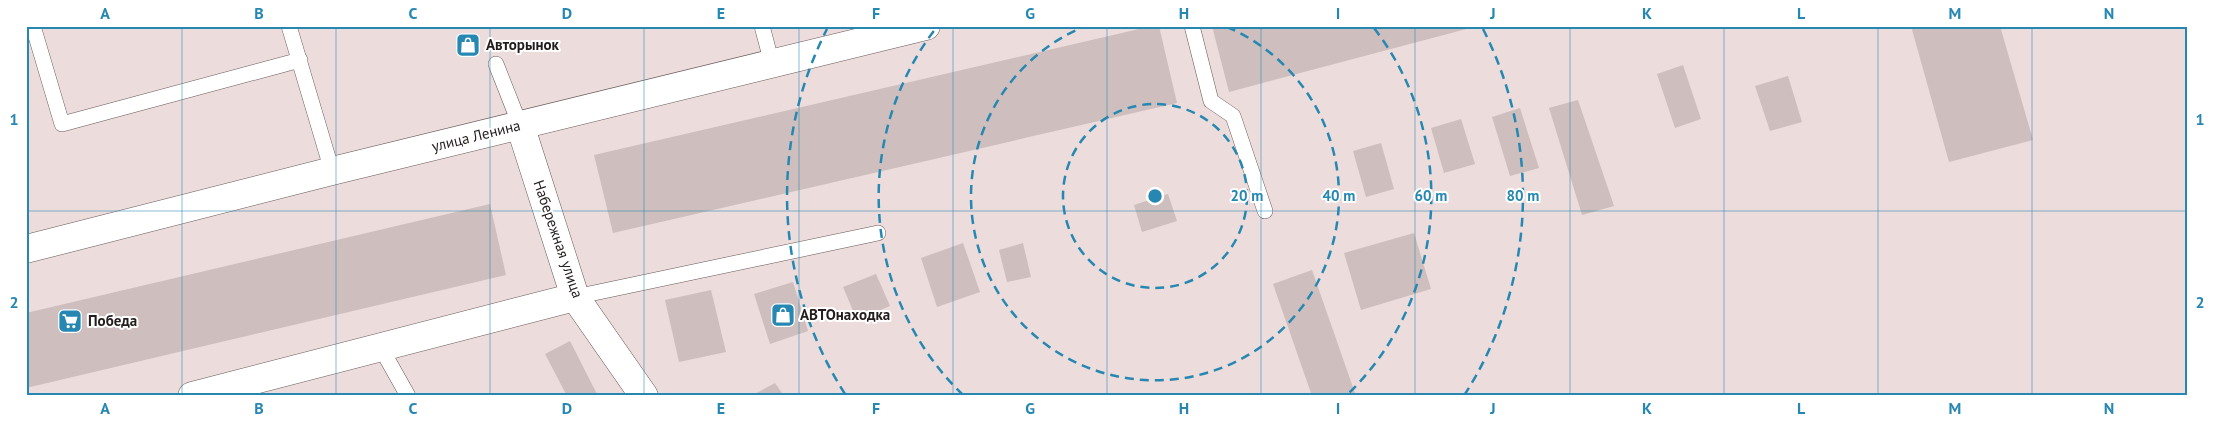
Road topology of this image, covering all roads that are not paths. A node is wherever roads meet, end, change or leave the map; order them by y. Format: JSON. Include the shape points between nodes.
{"nodes":[{"id":1,"x":33,"y":26,"type":"edge"},
{"id":2,"x":289,"y":26,"type":"edge"},
{"id":3,"x":762,"y":26,"type":"edge"},
{"id":4,"x":926,"y":26,"type":"edge"},
{"id":5,"x":1192,"y":26,"type":"edge"},
{"id":6,"x":300,"y":60,"type":"junction"},
{"id":7,"x":496,"y":64,"type":"dead end"},
{"id":8,"x":772,"y":64,"type":"junction"},
{"id":9,"x":520,"y":125,"type":"junction"},
{"id":10,"x":332,"y":171,"type":"junction"},
{"id":11,"x":1264,"y":211,"type":"dead end"},
{"id":12,"x":878,"y":233,"type":"dead end"},
{"id":13,"x":26,"y":249,"type":"edge"},
{"id":14,"x":575,"y":297,"type":"junction"},
{"id":15,"x":382,"y":348,"type":"junction"},
{"id":16,"x":192,"y":396,"type":"edge"},
{"id":17,"x":408,"y":396,"type":"edge"},
{"id":18,"x":644,"y":396,"type":"edge"}],
"edges":[{"from":1,"to":6,"type":"lane","via":[[62,124]]},
{"from":2,"to":6,"type":"lane"},
{"from":3,"to":8,"type":"lane"},
{"from":4,"to":8,"type":"main road","name":"улица Ленина"},
{"from":5,"to":11,"type":"lane","via":[[1211,101],[1234,116]]},
{"from":6,"to":10,"type":"lane"},
{"from":7,"to":9,"type":"lane"},
{"from":8,"to":9,"type":"main road","name":"улица Ленина"},
{"from":9,"to":10,"type":"main road","name":"улица Ленина"},
{"from":9,"to":14,"type":"main road","name":"Набережная улица"},
{"from":10,"to":13,"type":"main road","name":"улица Ленина"},
{"from":12,"to":14,"type":"lane"},
{"from":14,"to":15,"type":"main road"},
{"from":14,"to":18,"type":"main road","name":"Набережная улица"},
{"from":15,"to":16,"type":"main road"},
{"from":15,"to":17,"type":"lane"}]}
